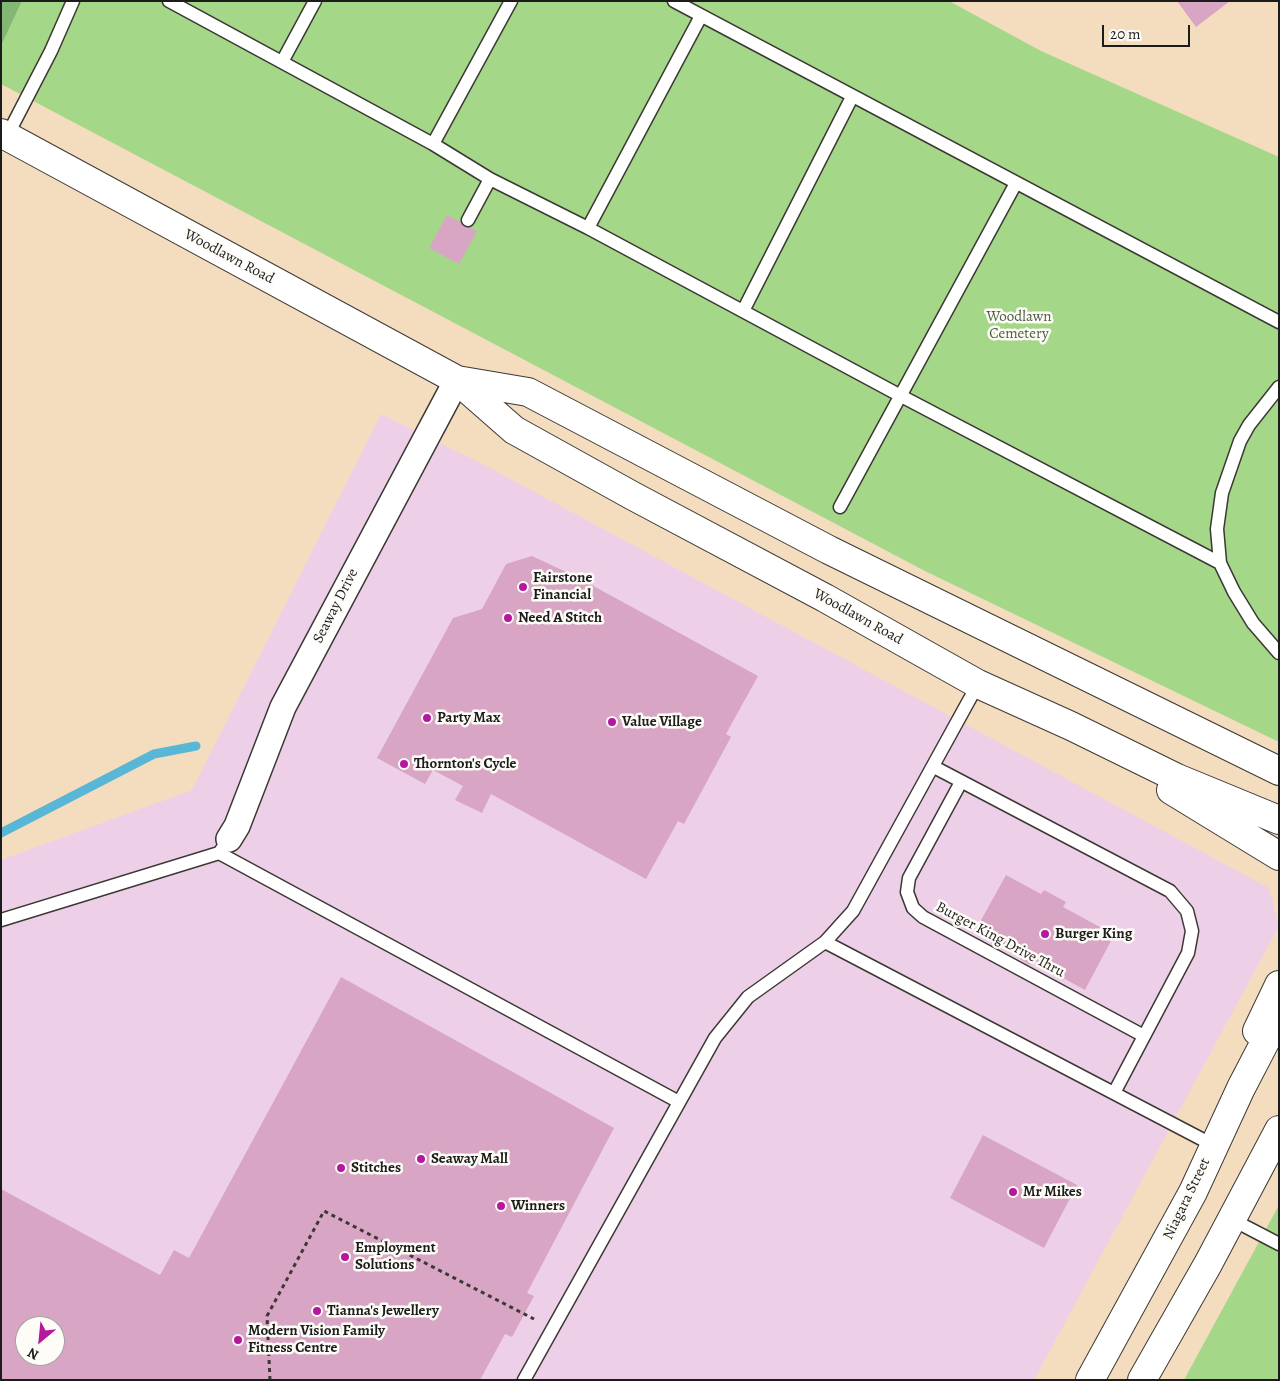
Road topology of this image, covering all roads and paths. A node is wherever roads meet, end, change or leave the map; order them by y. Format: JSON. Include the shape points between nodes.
{"nodes":[{"id":1,"x":73,"y":1,"type":"edge"},
{"id":2,"x":169,"y":1,"type":"edge"},
{"id":3,"x":315,"y":1,"type":"edge"},
{"id":4,"x":511,"y":1,"type":"edge"},
{"id":5,"x":674,"y":1,"type":"edge"},
{"id":6,"x":701,"y":16,"type":"junction"},
{"id":7,"x":282,"y":62,"type":"junction"},
{"id":8,"x":852,"y":97,"type":"junction"},
{"id":9,"x":4,"y":135,"type":"edge"},
{"id":10,"x":433,"y":144,"type":"junction"},
{"id":11,"x":490,"y":179,"type":"junction"},
{"id":12,"x":1016,"y":183,"type":"junction"},
{"id":13,"x":468,"y":220,"type":"dead end"},
{"id":14,"x":588,"y":228,"type":"junction"},
{"id":15,"x":743,"y":311,"type":"junction"},
{"id":16,"x":1279,"y":322,"type":"edge"},
{"id":17,"x":457,"y":380,"type":"junction"},
{"id":18,"x":1279,"y":387,"type":"edge"},
{"id":19,"x":901,"y":396,"type":"junction"},
{"id":20,"x":840,"y":507,"type":"dead end"},
{"id":21,"x":1220,"y":563,"type":"junction"},
{"id":22,"x":1279,"y":653,"type":"edge"},
{"id":23,"x":978,"y":684,"type":"junction"},
{"id":24,"x":1071,"y":726,"type":"junction"},
{"id":25,"x":934,"y":767,"type":"junction"},
{"id":26,"x":1279,"y":771,"type":"edge"},
{"id":27,"x":961,"y":782,"type":"junction"},
{"id":28,"x":1279,"y":820,"type":"edge"},
{"id":29,"x":224,"y":846,"type":"junction"},
{"id":30,"x":1279,"y":856,"type":"edge"},
{"id":31,"x":1,"y":920,"type":"edge"},
{"id":32,"x":825,"y":942,"type":"junction"},
{"id":33,"x":1279,"y":985,"type":"edge"},
{"id":34,"x":1279,"y":1015,"type":"edge"},
{"id":35,"x":1144,"y":1036,"type":"junction"},
{"id":36,"x":1240,"y":1088,"type":"junction"},
{"id":37,"x":1114,"y":1093,"type":"junction"},
{"id":38,"x":679,"y":1102,"type":"junction"},
{"id":39,"x":1279,"y":1130,"type":"edge"},
{"id":40,"x":1213,"y":1145,"type":"junction"},
{"id":41,"x":1231,"y":1219,"type":"junction"},
{"id":42,"x":1279,"y":1244,"type":"edge"},
{"id":43,"x":553,"y":1329,"type":"junction"},
{"id":44,"x":270,"y":1380,"type":"edge"},
{"id":45,"x":524,"y":1380,"type":"edge"},
{"id":46,"x":1090,"y":1380,"type":"edge"},
{"id":47,"x":1142,"y":1380,"type":"edge"}],
"edges":[{"from":1,"to":9,"type":"lane","via":[[51,51]]},
{"from":2,"to":7,"type":"lane"},
{"from":3,"to":7,"type":"lane"},
{"from":4,"to":10,"type":"lane"},
{"from":5,"to":6,"type":"lane"},
{"from":6,"to":8,"type":"lane"},
{"from":6,"to":14,"type":"lane"},
{"from":7,"to":10,"type":"lane"},
{"from":8,"to":12,"type":"lane"},
{"from":8,"to":15,"type":"lane"},
{"from":9,"to":17,"type":"main road","name":"Woodlawn Road"},
{"from":10,"to":11,"type":"lane"},
{"from":11,"to":13,"type":"lane"},
{"from":11,"to":14,"type":"lane"},
{"from":12,"to":16,"type":"lane"},
{"from":12,"to":19,"type":"lane"},
{"from":14,"to":15,"type":"lane"},
{"from":15,"to":19,"type":"lane"},
{"from":17,"to":23,"type":"main road","name":"Woodlawn Road","via":[[514,430]]},
{"from":17,"to":26,"type":"main road","name":"Woodlawn Road","via":[[528,392],[828,550]]},
{"from":17,"to":29,"type":"street","name":"Seaway Drive","via":[[283,707],[237,826]]},
{"from":18,"to":21,"type":"lane","via":[[1249,425],[1228,474],[1218,515]]},
{"from":19,"to":20,"type":"lane"},
{"from":19,"to":21,"type":"lane"},
{"from":21,"to":22,"type":"lane","via":[[1253,623]]},
{"from":23,"to":24,"type":"main road","name":"Woodlawn Road"},
{"from":23,"to":25,"type":"lane"},
{"from":24,"to":28,"type":"main road","name":"Woodlawn Road","via":[[1177,778]]},
{"from":24,"to":30,"type":"main road"},
{"from":25,"to":27,"type":"lane"},
{"from":25,"to":32,"type":"lane","via":[[862,897],[844,923]]},
{"from":27,"to":35,"type":"lane","via":[[1170,891],[1183,903],[1191,923],[1191,945]]},
{"from":27,"to":35,"type":"lane","name":"Burger King Drive Thru","via":[[910,875],[908,892],[913,908],[923,917]]},
{"from":29,"to":31,"type":"lane"},
{"from":29,"to":38,"type":"lane"},
{"from":32,"to":37,"type":"lane"},
{"from":32,"to":38,"type":"lane","via":[[748,997],[715,1038]]},
{"from":33,"to":36,"type":"main road","via":[[1259,1024]]},
{"from":34,"to":36,"type":"main road","name":"Niagara Street"},
{"from":35,"to":37,"type":"lane"},
{"from":36,"to":40,"type":"main road","name":"Niagara Street"},
{"from":37,"to":40,"type":"lane"},
{"from":38,"to":43,"type":"lane"},
{"from":39,"to":41,"type":"main road"},
{"from":40,"to":46,"type":"main road","name":"Niagara Street","via":[[1193,1192]]},
{"from":41,"to":42,"type":"lane"},
{"from":41,"to":47,"type":"main road"},
{"from":43,"to":44,"type":"path","via":[[324,1211],[267,1316]]},
{"from":43,"to":45,"type":"lane"}]}
